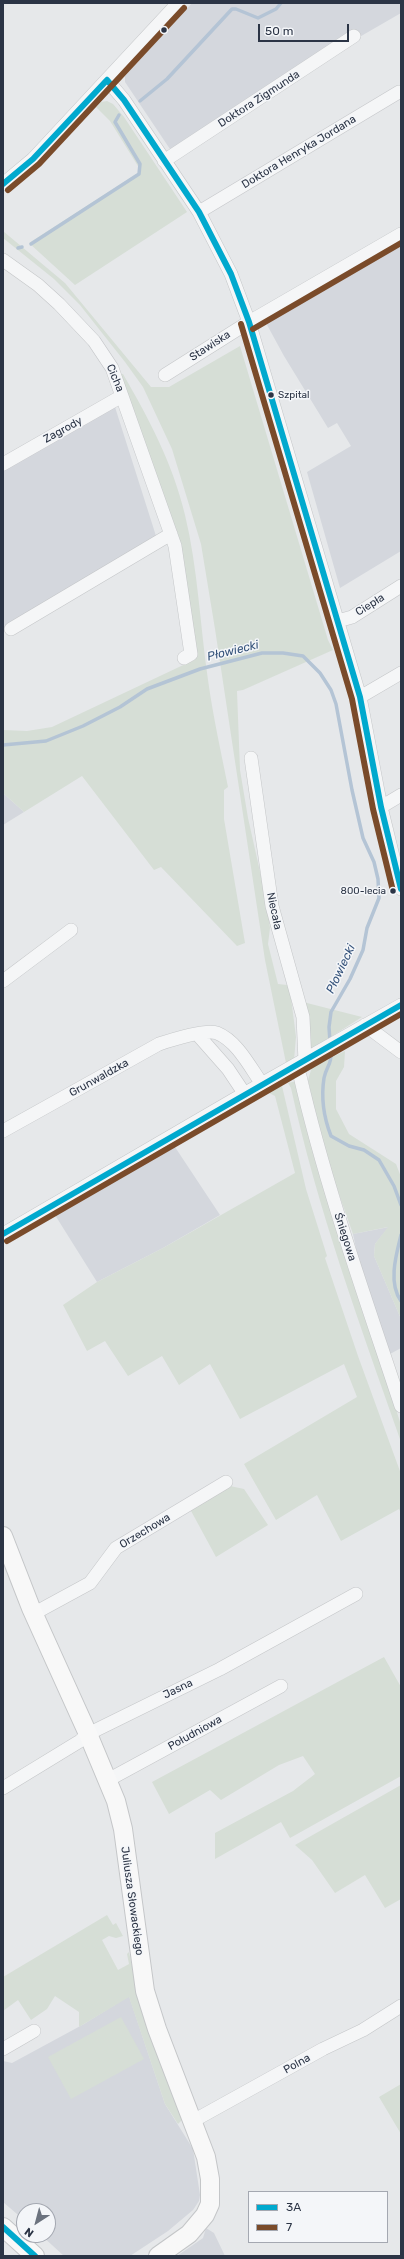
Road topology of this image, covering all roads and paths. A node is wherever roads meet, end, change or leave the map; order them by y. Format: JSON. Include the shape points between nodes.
{"nodes":[{"id":1,"x":178,"y":3,"type":"edge"},
{"id":2,"x":354,"y":36,"type":"dead end"},
{"id":3,"x":107,"y":80,"type":"junction"},
{"id":4,"x":399,"y":92,"type":"dead end"},
{"id":5,"x":164,"y":161,"type":"junction"},
{"id":6,"x":3,"y":184,"type":"edge"},
{"id":7,"x":199,"y":212,"type":"junction"},
{"id":8,"x":401,"y":234,"type":"edge"},
{"id":9,"x":3,"y":260,"type":"edge"},
{"id":10,"x":249,"y":322,"type":"junction"},
{"id":11,"x":165,"y":375,"type":"dead end"},
{"id":12,"x":122,"y":396,"type":"junction"},
{"id":13,"x":3,"y":464,"type":"edge"},
{"id":14,"x":171,"y":534,"type":"junction"},
{"id":15,"x":401,"y":586,"type":"edge"},
{"id":16,"x":338,"y":622,"type":"junction"},
{"id":17,"x":12,"y":629,"type":"dead end"},
{"id":18,"x":184,"y":658,"type":"dead end"},
{"id":19,"x":401,"y":673,"type":"edge"},
{"id":20,"x":360,"y":697,"type":"junction"},
{"id":21,"x":251,"y":758,"type":"dead end"},
{"id":22,"x":401,"y":795,"type":"edge"},
{"id":23,"x":381,"y":807,"type":"junction"},
{"id":24,"x":401,"y":889,"type":"edge"},
{"id":25,"x":71,"y":930,"type":"dead end"},
{"id":26,"x":3,"y":981,"type":"edge"},
{"id":27,"x":401,"y":1005,"type":"edge"},
{"id":28,"x":365,"y":1025,"type":"junction"},
{"id":29,"x":198,"y":1035,"type":"junction"},
{"id":30,"x":401,"y":1052,"type":"edge"},
{"id":31,"x":305,"y":1061,"type":"junction"},
{"id":32,"x":262,"y":1084,"type":"junction"},
{"id":33,"x":244,"y":1094,"type":"junction"},
{"id":34,"x":3,"y":1131,"type":"edge"},
{"id":35,"x":3,"y":1234,"type":"edge"},
{"id":36,"x":401,"y":1406,"type":"edge"},
{"id":37,"x":226,"y":1482,"type":"dead end"},
{"id":38,"x":3,"y":1536,"type":"edge"},
{"id":39,"x":356,"y":1594,"type":"dead end"},
{"id":40,"x":33,"y":1614,"type":"junction"},
{"id":41,"x":281,"y":1686,"type":"dead end"},
{"id":42,"x":88,"y":1734,"type":"junction"},
{"id":43,"x":108,"y":1780,"type":"junction"},
{"id":44,"x":3,"y":1788,"type":"edge"},
{"id":45,"x":401,"y":2006,"type":"edge"},
{"id":46,"x":34,"y":2031,"type":"dead end"},
{"id":47,"x":3,"y":2049,"type":"edge"},
{"id":48,"x":193,"y":2121,"type":"junction"},
{"id":49,"x":3,"y":2227,"type":"edge"},
{"id":50,"x":36,"y":2256,"type":"edge"},
{"id":51,"x":158,"y":2256,"type":"edge"}],
"edges":[{"from":1,"to":3,"type":"street"},
{"from":2,"to":5,"type":"street","name":"Doktora Zigmunda"},
{"from":3,"to":5,"type":"street","via":[[124,100]]},
{"from":3,"to":6,"type":"street","via":[[33,159]]},
{"from":4,"to":7,"type":"street","name":"Doktora Henryka Jordana"},
{"from":5,"to":7,"type":"street"},
{"from":7,"to":10,"type":"street","via":[[231,274]]},
{"from":8,"to":10,"type":"street","name":"Stawiska"},
{"from":9,"to":12,"type":"street","name":"Cicha","via":[[38,285],[77,322],[112,368]]},
{"from":10,"to":11,"type":"street","name":"Stawiska"},
{"from":10,"to":16,"type":"street"},
{"from":12,"to":13,"type":"street","name":"Zagrody"},
{"from":12,"to":14,"type":"street","name":"Cicha"},
{"from":14,"to":17,"type":"street"},
{"from":14,"to":18,"type":"street","name":"Cicha","via":[[191,654]]},
{"from":15,"to":16,"type":"street","name":"Ciepła","via":[[352,617]]},
{"from":16,"to":20,"type":"street"},
{"from":19,"to":20,"type":"street"},
{"from":20,"to":23,"type":"street"},
{"from":21,"to":31,"type":"street","name":"Niecała","via":[[272,906],[303,1017]]},
{"from":22,"to":23,"type":"street"},
{"from":23,"to":24,"type":"street"},
{"from":25,"to":26,"type":"street"},
{"from":27,"to":28,"type":"street"},
{"from":28,"to":30,"type":"street"},
{"from":28,"to":31,"type":"street"},
{"from":29,"to":32,"type":"street","name":"Grunwaldzka","via":[[216,1032],[230,1042]]},
{"from":29,"to":33,"type":"street","via":[[228,1069]]},
{"from":29,"to":34,"type":"street","name":"Grunwaldzka","via":[[184,1035],[159,1044]]},
{"from":31,"to":32,"type":"street"},
{"from":31,"to":36,"type":"street","name":"Śniegowa","via":[[300,1076],[321,1158]]},
{"from":32,"to":33,"type":"street"},
{"from":33,"to":35,"type":"street"},
{"from":37,"to":40,"type":"street","name":"Orzechowa","via":[[116,1548],[90,1583]]},
{"from":38,"to":40,"type":"street","name":"Juliusza Słowackiego"},
{"from":39,"to":42,"type":"street","name":"Jasna","via":[[220,1668]]},
{"from":40,"to":42,"type":"street","name":"Juliusza Słowackiego"},
{"from":41,"to":43,"type":"street","name":"Południowa"},
{"from":42,"to":43,"type":"street","name":"Juliusza Słowackiego"},
{"from":42,"to":44,"type":"street","name":"Jasna"},
{"from":43,"to":48,"type":"street","name":"Juliusza Słowackiego","via":[[123,1829],[145,1990]]},
{"from":45,"to":48,"type":"street","name":"Polna","via":[[363,2030],[323,2049]]},
{"from":46,"to":47,"type":"street"},
{"from":48,"to":51,"type":"street","name":"Juliusza Słowackiego","via":[[206,2157],[210,2179],[210,2204],[193,2230]]},
{"from":49,"to":50,"type":"street"}]}
